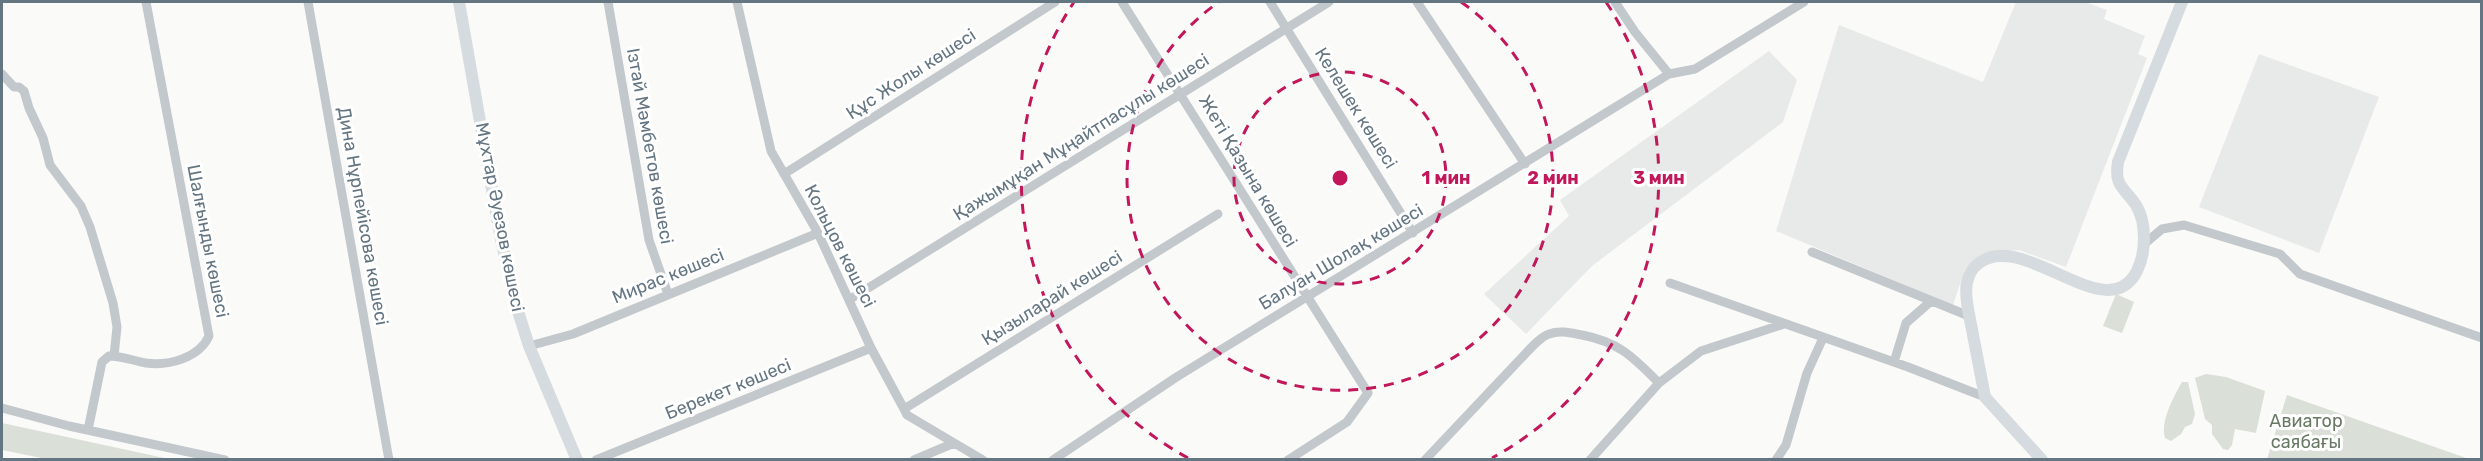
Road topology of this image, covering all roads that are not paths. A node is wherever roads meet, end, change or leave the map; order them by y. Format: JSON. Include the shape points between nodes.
{"nodes":[{"id":1,"x":146,"y":2,"type":"edge"},
{"id":2,"x":308,"y":2,"type":"edge"},
{"id":3,"x":459,"y":2,"type":"edge"},
{"id":4,"x":608,"y":2,"type":"edge"},
{"id":5,"x":737,"y":2,"type":"edge"},
{"id":6,"x":1055,"y":2,"type":"edge"},
{"id":7,"x":1122,"y":2,"type":"edge"},
{"id":8,"x":1270,"y":2,"type":"edge"},
{"id":9,"x":1329,"y":2,"type":"edge"},
{"id":10,"x":1417,"y":2,"type":"edge"},
{"id":11,"x":1615,"y":2,"type":"edge"},
{"id":12,"x":1804,"y":2,"type":"edge"},
{"id":13,"x":2182,"y":2,"type":"edge"},
{"id":14,"x":1287,"y":28,"type":"junction"},
{"id":15,"x":2,"y":74,"type":"edge"},
{"id":16,"x":1669,"y":74,"type":"junction"},
{"id":17,"x":1181,"y":94,"type":"junction"},
{"id":18,"x":1524,"y":164,"type":"junction"},
{"id":19,"x":784,"y":174,"type":"junction"},
{"id":20,"x":1218,"y":214,"type":"dead end"},
{"id":21,"x":818,"y":233,"type":"junction"},
{"id":22,"x":1413,"y":233,"type":"junction"},
{"id":23,"x":2143,"y":245,"type":"junction"},
{"id":24,"x":1812,"y":252,"type":"dead end"},
{"id":25,"x":1670,"y":283,"type":"dead end"},
{"id":26,"x":668,"y":294,"type":"junction"},
{"id":27,"x":1306,"y":297,"type":"junction"},
{"id":28,"x":849,"y":300,"type":"junction"},
{"id":29,"x":1930,"y":302,"type":"junction"},
{"id":30,"x":1969,"y":316,"type":"junction"},
{"id":31,"x":1784,"y":324,"type":"junction"},
{"id":32,"x":1823,"y":338,"type":"junction"},
{"id":33,"x":2481,"y":338,"type":"edge"},
{"id":34,"x":529,"y":346,"type":"junction"},
{"id":35,"x":871,"y":348,"type":"junction"},
{"id":36,"x":114,"y":356,"type":"junction"},
{"id":37,"x":1894,"y":362,"type":"junction"},
{"id":38,"x":1659,"y":383,"type":"junction"},
{"id":39,"x":1985,"y":397,"type":"junction"},
{"id":40,"x":2,"y":408,"type":"edge"},
{"id":41,"x":904,"y":409,"type":"junction"},
{"id":42,"x":88,"y":430,"type":"junction"},
{"id":43,"x":954,"y":443,"type":"junction"},
{"id":44,"x":225,"y":459,"type":"edge"},
{"id":45,"x":388,"y":459,"type":"edge"},
{"id":46,"x":577,"y":459,"type":"edge"},
{"id":47,"x":596,"y":459,"type":"edge"},
{"id":48,"x":914,"y":459,"type":"edge"},
{"id":49,"x":983,"y":459,"type":"edge"},
{"id":50,"x":1053,"y":459,"type":"edge"},
{"id":51,"x":1288,"y":459,"type":"edge"},
{"id":52,"x":1425,"y":459,"type":"edge"},
{"id":53,"x":1590,"y":459,"type":"edge"},
{"id":54,"x":1776,"y":459,"type":"edge"},
{"id":55,"x":2042,"y":459,"type":"edge"}],
"edges":[{"from":1,"to":36,"type":"street","name":"Шалғынды көшесі","via":[[209,336],[204,346],[172,362],[150,363]]},
{"from":2,"to":45,"type":"street","name":"Дина Нұрпейісова көшесі"},
{"from":3,"to":34,"type":"street","name":"Мұхтар Әуезов көшесі","via":[[500,235]]},
{"from":4,"to":26,"type":"street","name":"Ізтай Мәмбетов көшесі","via":[[649,240]]},
{"from":5,"to":19,"type":"street","name":"Кольцов көшесі","via":[[771,151]]},
{"from":6,"to":19,"type":"street","name":"Құс Жолы көшесі"},
{"from":7,"to":17,"type":"street","name":"Жеті Қазына көшесі"},
{"from":8,"to":14,"type":"street","name":"Келешек көшесі"},
{"from":9,"to":14,"type":"street","name":"Қажымұқан Мұңайтпасұлы көшесі"},
{"from":10,"to":18,"type":"street"},
{"from":11,"to":16,"type":"street"},
{"from":12,"to":16,"type":"street","name":"Балуан Шолақ көшесі","via":[[1695,69]]},
{"from":13,"to":23,"type":"street","via":[[2118,162],[2118,184],[2141,216]]},
{"from":14,"to":17,"type":"street","name":"Қажымұқан Мұңайтпасұлы көшесі"},
{"from":14,"to":22,"type":"street","name":"Келешек көшесі"},
{"from":15,"to":36,"type":"street","via":[[24,91],[50,165],[84,211],[113,303],[117,327]]},
{"from":16,"to":18,"type":"street","name":"Балуан Шолақ көшесі"},
{"from":17,"to":27,"type":"street","name":"Жеті Қазына көшесі"},
{"from":17,"to":28,"type":"street","name":"Қажымұқан Мұңайтпасұлы көшесі"},
{"from":18,"to":22,"type":"street","name":"Балуан Шолақ көшесі"},
{"from":19,"to":21,"type":"street","name":"Кольцов көшесі"},
{"from":20,"to":41,"type":"street","name":"Қызыларай көшесі"},
{"from":21,"to":26,"type":"street","name":"Мирас көшесі"},
{"from":21,"to":28,"type":"street","name":"Кольцов көшесі"},
{"from":22,"to":27,"type":"street","name":"Балуан Шолақ көшесі"},
{"from":23,"to":30,"type":"street","via":[[2132,279],[2109,289],[2083,286],[2018,257],[1989,257],[1976,265],[1967,279]]},
{"from":23,"to":33,"type":"street","via":[[2163,229],[2184,225],[2280,254],[2300,274]]},
{"from":24,"to":29,"type":"street"},
{"from":25,"to":31,"type":"street"},
{"from":26,"to":34,"type":"street","name":"Мирас көшесі","via":[[573,333]]},
{"from":27,"to":50,"type":"street","name":"Балуан Шолақ көшесі"},
{"from":27,"to":51,"type":"street","name":"Жеті Қазына көшесі","via":[[1368,393],[1347,422]]},
{"from":28,"to":35,"type":"street","name":"Кольцов көшесі"},
{"from":29,"to":30,"type":"street"},
{"from":29,"to":37,"type":"street","via":[[1906,323]]},
{"from":30,"to":39,"type":"street"},
{"from":31,"to":32,"type":"street"},
{"from":31,"to":38,"type":"street","via":[[1701,351]]},
{"from":32,"to":37,"type":"street"},
{"from":32,"to":54,"type":"street","via":[[1807,373],[1790,435]]},
{"from":34,"to":46,"type":"street","name":"Мұхтар Әуезов көшесі"},
{"from":35,"to":41,"type":"street","name":"Кольцов көшесі"},
{"from":35,"to":47,"type":"street","name":"Берекет көшесі"},
{"from":36,"to":42,"type":"street","via":[[102,362]]},
{"from":37,"to":39,"type":"street"},
{"from":38,"to":52,"type":"street","via":[[1615,345],[1576,334],[1551,333],[1521,358]]},
{"from":38,"to":53,"type":"street"},
{"from":39,"to":55,"type":"street"},
{"from":40,"to":42,"type":"street"},
{"from":41,"to":43,"type":"street","name":"Кольцов көшесі","via":[[907,415]]},
{"from":42,"to":44,"type":"street"},
{"from":43,"to":48,"type":"street"},
{"from":43,"to":49,"type":"street","name":"Кольцов көшесі"}]}
